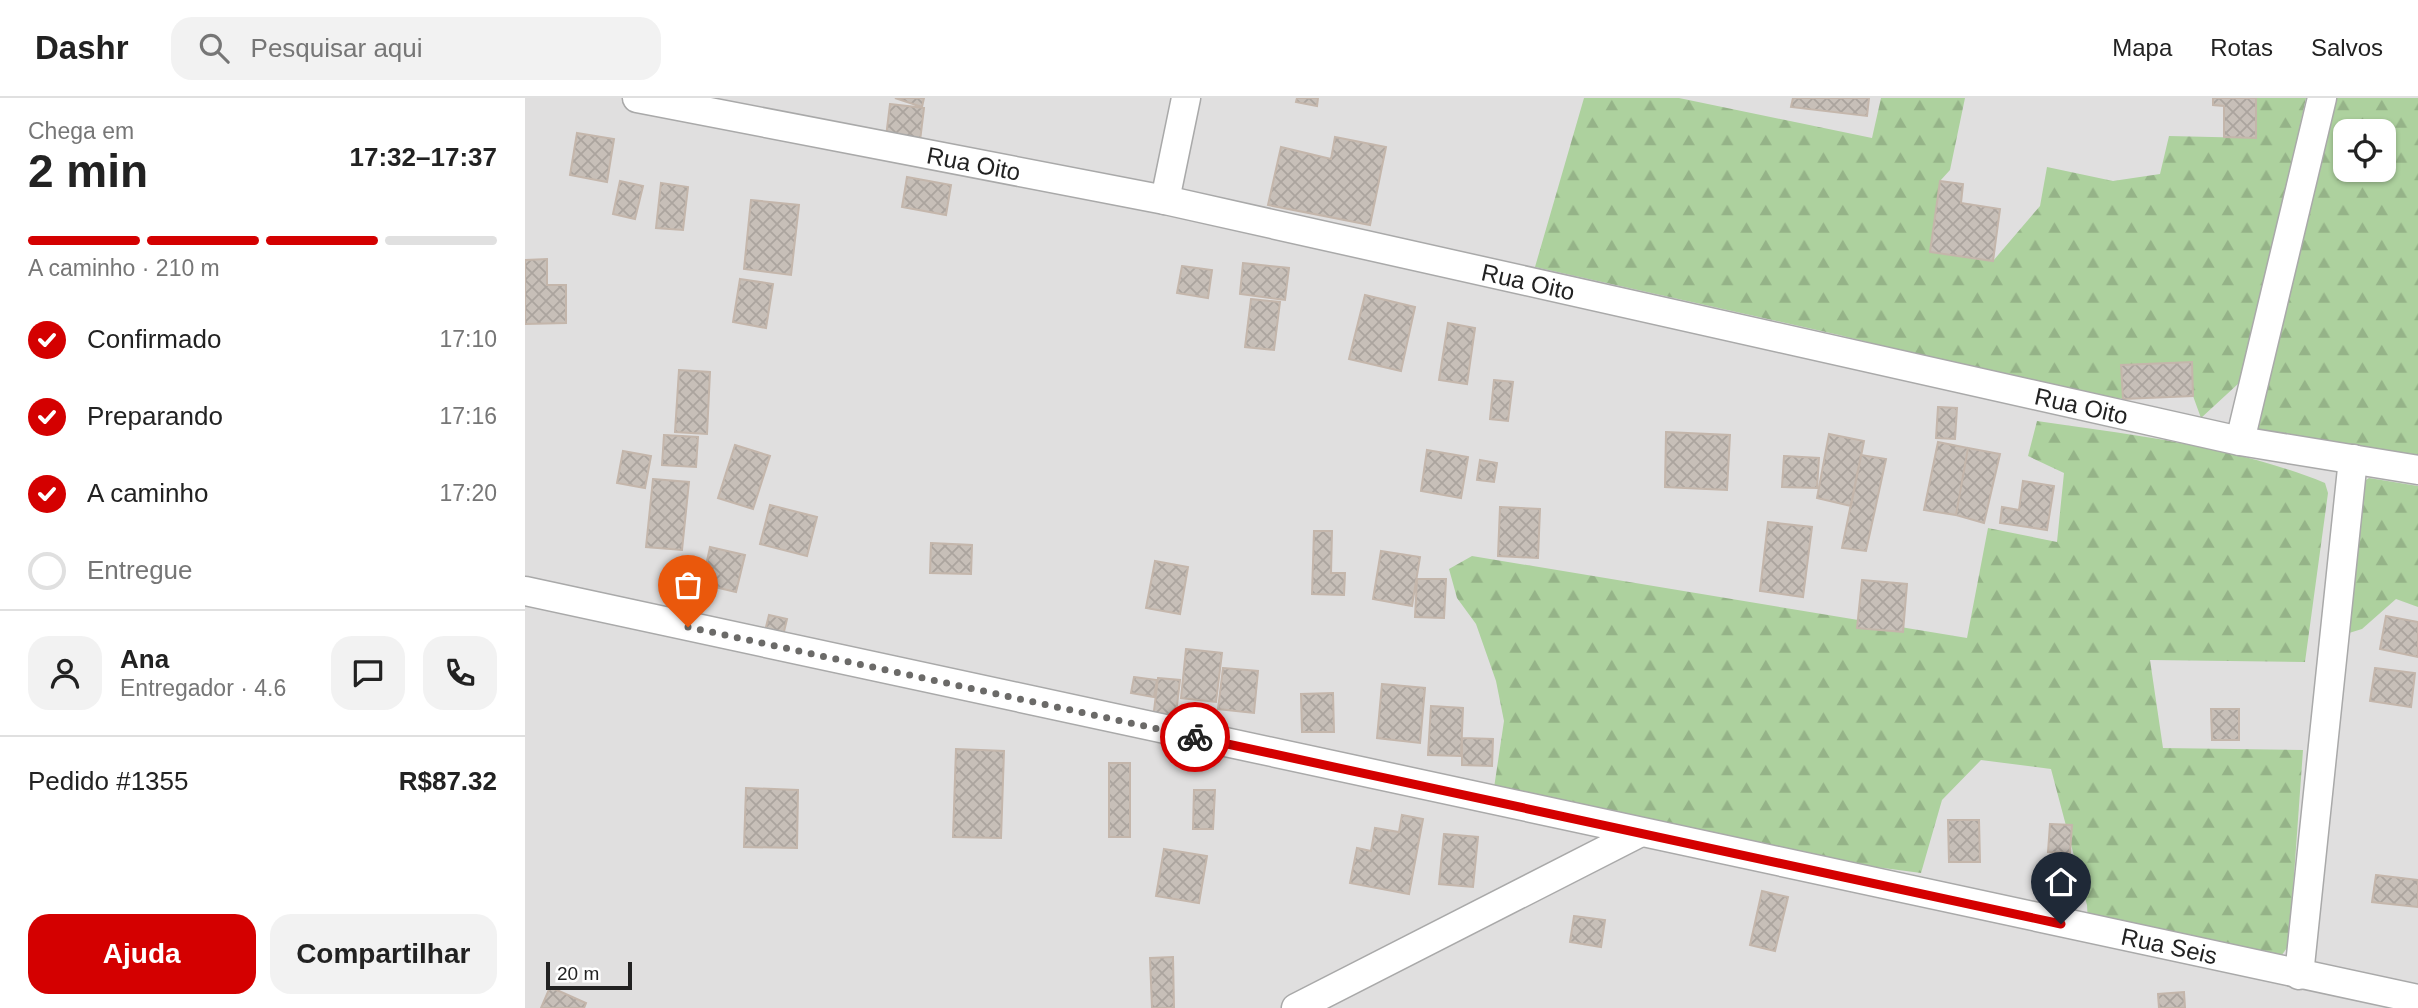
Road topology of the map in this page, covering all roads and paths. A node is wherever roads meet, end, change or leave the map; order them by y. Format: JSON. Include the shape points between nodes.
{"nodes":[{"id":1,"x":637,"y":98,"type":"edge"},
{"id":2,"x":1186,"y":98,"type":"edge"},
{"id":3,"x":2322,"y":98,"type":"edge"},
{"id":4,"x":1165,"y":200,"type":"junction"},
{"id":5,"x":2240,"y":442,"type":"junction"},
{"id":6,"x":2353,"y":459,"type":"junction"},
{"id":7,"x":2418,"y":470,"type":"edge"},
{"id":8,"x":525,"y":592,"type":"edge"},
{"id":9,"x":1639,"y":833,"type":"junction"},
{"id":10,"x":2299,"y":975,"type":"junction"},
{"id":11,"x":2418,"y":999,"type":"edge"},
{"id":12,"x":1296,"y":1008,"type":"edge"}],
"edges":[{"from":1,"to":4,"type":"street","name":"Rua Oito"},
{"from":2,"to":4,"type":"street"},
{"from":3,"to":5,"type":"street"},
{"from":4,"to":5,"type":"street","name":"Rua Oito"},
{"from":5,"to":6,"type":"street","name":"Rua Oito"},
{"from":6,"to":7,"type":"street","name":"Rua Oito"},
{"from":6,"to":10,"type":"street"},
{"from":8,"to":9,"type":"street","name":"Rua Seis"},
{"from":9,"to":10,"type":"street","name":"Rua Seis"},
{"from":9,"to":12,"type":"street"},
{"from":10,"to":11,"type":"street","name":"Rua Seis"}]}
